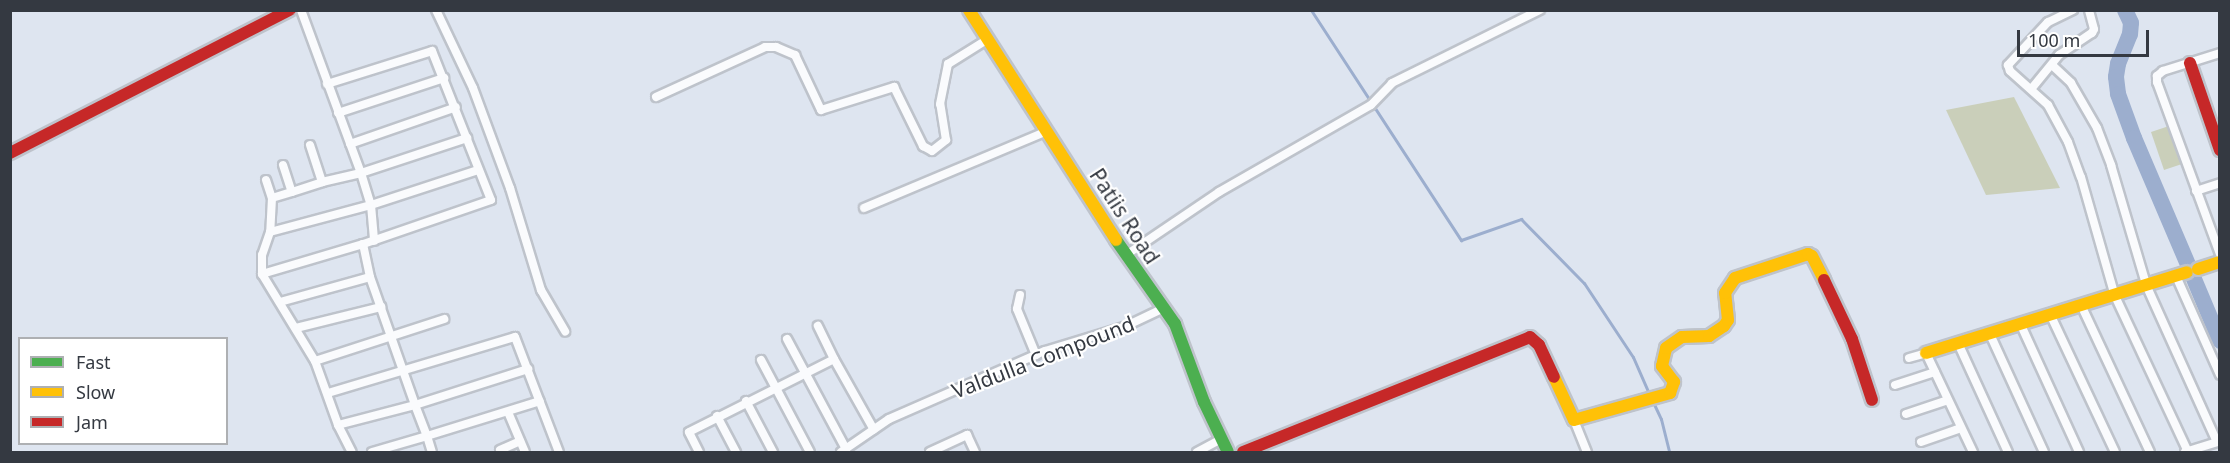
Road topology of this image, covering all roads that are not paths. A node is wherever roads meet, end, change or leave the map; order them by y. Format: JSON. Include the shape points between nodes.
{"nodes":[{"id":1,"x":289,"y":10,"type":"edge"},
{"id":2,"x":301,"y":10,"type":"edge"},
{"id":3,"x":436,"y":10,"type":"edge"},
{"id":4,"x":969,"y":10,"type":"edge"},
{"id":5,"x":1540,"y":10,"type":"edge"},
{"id":6,"x":2073,"y":10,"type":"edge"},
{"id":7,"x":2089,"y":10,"type":"edge"},
{"id":8,"x":988,"y":39,"type":"junction"},
{"id":9,"x":2220,"y":53,"type":"edge"},
{"id":10,"x":2190,"y":63,"type":"junction"},
{"id":11,"x":2052,"y":65,"type":"junction"},
{"id":12,"x":444,"y":78,"type":"junction"},
{"id":13,"x":327,"y":84,"type":"junction"},
{"id":14,"x":2032,"y":88,"type":"junction"},
{"id":15,"x":656,"y":97,"type":"dead end"},
{"id":16,"x":456,"y":107,"type":"junction"},
{"id":17,"x":338,"y":113,"type":"junction"},
{"id":18,"x":1047,"y":131,"type":"junction"},
{"id":19,"x":467,"y":138,"type":"junction"},
{"id":20,"x":350,"y":144,"type":"junction"},
{"id":21,"x":310,"y":145,"type":"dead end"},
{"id":22,"x":2220,"y":150,"type":"edge"},
{"id":23,"x":10,"y":153,"type":"edge"},
{"id":24,"x":283,"y":165,"type":"dead end"},
{"id":25,"x":478,"y":170,"type":"junction"},
{"id":26,"x":361,"y":173,"type":"junction"},
{"id":27,"x":266,"y":180,"type":"dead end"},
{"id":28,"x":322,"y":182,"type":"junction"},
{"id":29,"x":2220,"y":183,"type":"edge"},
{"id":30,"x":2196,"y":191,"type":"junction"},
{"id":31,"x":292,"y":192,"type":"junction"},
{"id":32,"x":272,"y":198,"type":"junction"},
{"id":33,"x":370,"y":205,"type":"junction"},
{"id":34,"x":864,"y":208,"type":"dead end"},
{"id":35,"x":270,"y":232,"type":"junction"},
{"id":36,"x":374,"y":241,"type":"junction"},
{"id":37,"x":363,"y":244,"type":"junction"},
{"id":38,"x":2220,"y":254,"type":"edge"},
{"id":39,"x":1126,"y":255,"type":"junction"},
{"id":40,"x":2220,"y":262,"type":"edge"},
{"id":41,"x":2187,"y":272,"type":"junction"},
{"id":42,"x":262,"y":274,"type":"junction"},
{"id":43,"x":370,"y":277,"type":"junction"},
{"id":44,"x":2147,"y":287,"type":"junction"},
{"id":45,"x":1020,"y":295,"type":"dead end"},
{"id":46,"x":2115,"y":296,"type":"junction"},
{"id":47,"x":280,"y":302,"type":"junction"},
{"id":48,"x":2082,"y":306,"type":"junction"},
{"id":49,"x":381,"y":307,"type":"junction"},
{"id":50,"x":1164,"y":308,"type":"junction"},
{"id":51,"x":2051,"y":316,"type":"junction"},
{"id":52,"x":444,"y":319,"type":"dead end"},
{"id":53,"x":2020,"y":323,"type":"junction"},
{"id":54,"x":818,"y":326,"type":"dead end"},
{"id":55,"x":296,"y":328,"type":"junction"},
{"id":56,"x":565,"y":331,"type":"dead end"},
{"id":57,"x":1989,"y":332,"type":"junction"},
{"id":58,"x":392,"y":338,"type":"junction"},
{"id":59,"x":787,"y":339,"type":"dead end"},
{"id":60,"x":1958,"y":343,"type":"junction"},
{"id":61,"x":1926,"y":353,"type":"junction"},
{"id":62,"x":1036,"y":355,"type":"junction"},
{"id":63,"x":1909,"y":358,"type":"dead end"},
{"id":64,"x":834,"y":359,"type":"junction"},
{"id":65,"x":315,"y":360,"type":"junction"},
{"id":66,"x":760,"y":360,"type":"dead end"},
{"id":67,"x":528,"y":369,"type":"junction"},
{"id":68,"x":405,"y":372,"type":"junction"},
{"id":69,"x":805,"y":372,"type":"junction"},
{"id":70,"x":1935,"y":372,"type":"junction"},
{"id":71,"x":2220,"y":375,"type":"edge"},
{"id":72,"x":1895,"y":385,"type":"dead end"},
{"id":73,"x":775,"y":387,"type":"junction"},
{"id":74,"x":328,"y":393,"type":"junction"},
{"id":75,"x":1872,"y":400,"type":"dead end"},
{"id":76,"x":1948,"y":400,"type":"junction"},
{"id":77,"x":540,"y":401,"type":"junction"},
{"id":78,"x":746,"y":402,"type":"junction"},
{"id":79,"x":415,"y":405,"type":"junction"},
{"id":80,"x":508,"y":412,"type":"junction"},
{"id":81,"x":1906,"y":414,"type":"dead end"},
{"id":82,"x":717,"y":416,"type":"junction"},
{"id":83,"x":1574,"y":420,"type":"junction"},
{"id":84,"x":338,"y":425,"type":"junction"},
{"id":85,"x":1961,"y":428,"type":"junction"},
{"id":86,"x":874,"y":429,"type":"junction"},
{"id":87,"x":427,"y":436,"type":"junction"},
{"id":88,"x":1221,"y":439,"type":"junction"},
{"id":89,"x":520,"y":441,"type":"junction"},
{"id":90,"x":1921,"y":442,"type":"dead end"},
{"id":91,"x":2218,"y":442,"type":"edge"},
{"id":92,"x":500,"y":450,"type":"dead end"},
{"id":93,"x":843,"y":451,"type":"edge"},
{"id":94,"x":432,"y":452,"type":"edge"},
{"id":95,"x":2186,"y":452,"type":"edge"},
{"id":96,"x":352,"y":453,"type":"edge"},
{"id":97,"x":372,"y":453,"type":"edge"},
{"id":98,"x":525,"y":453,"type":"edge"},
{"id":99,"x":560,"y":453,"type":"edge"},
{"id":100,"x":699,"y":453,"type":"edge"},
{"id":101,"x":736,"y":453,"type":"edge"},
{"id":102,"x":773,"y":453,"type":"edge"},
{"id":103,"x":810,"y":453,"type":"edge"},
{"id":104,"x":930,"y":453,"type":"edge"},
{"id":105,"x":975,"y":453,"type":"edge"},
{"id":106,"x":1197,"y":453,"type":"edge"},
{"id":107,"x":1228,"y":453,"type":"edge"},
{"id":108,"x":1243,"y":453,"type":"edge"},
{"id":109,"x":1587,"y":453,"type":"edge"},
{"id":110,"x":1972,"y":453,"type":"edge"},
{"id":111,"x":2008,"y":453,"type":"edge"},
{"id":112,"x":2044,"y":453,"type":"edge"},
{"id":113,"x":2079,"y":453,"type":"edge"},
{"id":114,"x":2115,"y":453,"type":"edge"},
{"id":115,"x":2150,"y":453,"type":"edge"}],
"edges":[{"from":1,"to":23,"type":"street"},
{"from":2,"to":13,"type":"street"},
{"from":3,"to":56,"type":"street","via":[[474,88],[541,290]]},
{"from":4,"to":8,"type":"street","name":"Patiis Road"},
{"from":5,"to":39,"type":"street","via":[[1392,83],[1371,105],[1219,192]]},
{"from":6,"to":14,"type":"street","via":[[2048,21],[2008,65]]},
{"from":7,"to":11,"type":"street","via":[[2092,33],[2059,55]]},
{"from":8,"to":15,"type":"street","via":[[948,64],[940,104],[946,141],[932,151],[923,146],[894,87],[821,110],[795,56],[776,47],[765,47]]},
{"from":8,"to":18,"type":"street","name":"Patiis Road"},
{"from":9,"to":10,"type":"street"},
{"from":10,"to":22,"type":"street"},
{"from":10,"to":30,"type":"street","via":[[2163,71],[2157,82]]},
{"from":11,"to":14,"type":"street"},
{"from":11,"to":44,"type":"street","via":[[2072,83],[2097,128]]},
{"from":12,"to":13,"type":"street","via":[[432,51]]},
{"from":12,"to":16,"type":"street"},
{"from":12,"to":17,"type":"street"},
{"from":13,"to":17,"type":"street"},
{"from":14,"to":46,"type":"street","via":[[2048,105],[2068,142]]},
{"from":16,"to":19,"type":"street"},
{"from":16,"to":20,"type":"street"},
{"from":17,"to":20,"type":"street"},
{"from":18,"to":34,"type":"street"},
{"from":18,"to":39,"type":"street","name":"Patiis Road"},
{"from":19,"to":25,"type":"street"},
{"from":19,"to":26,"type":"street"},
{"from":20,"to":26,"type":"street"},
{"from":21,"to":28,"type":"street"},
{"from":24,"to":31,"type":"street"},
{"from":25,"to":33,"type":"street"},
{"from":25,"to":36,"type":"street","via":[[491,200]]},
{"from":26,"to":28,"type":"street"},
{"from":26,"to":33,"type":"street"},
{"from":27,"to":32,"type":"street"},
{"from":28,"to":31,"type":"street"},
{"from":29,"to":30,"type":"street"},
{"from":30,"to":38,"type":"street"},
{"from":31,"to":32,"type":"street"},
{"from":32,"to":35,"type":"street"},
{"from":33,"to":35,"type":"street"},
{"from":33,"to":36,"type":"street"},
{"from":35,"to":42,"type":"street","via":[[262,255]]},
{"from":36,"to":37,"type":"street"},
{"from":37,"to":42,"type":"street"},
{"from":37,"to":43,"type":"street"},
{"from":39,"to":50,"type":"street","name":"Patiis Road"},
{"from":40,"to":41,"type":"street"},
{"from":41,"to":44,"type":"street"},
{"from":41,"to":71,"type":"street"},
{"from":42,"to":47,"type":"street"},
{"from":43,"to":47,"type":"street"},
{"from":43,"to":49,"type":"street"},
{"from":44,"to":46,"type":"street"},
{"from":44,"to":91,"type":"street"},
{"from":45,"to":62,"type":"street","via":[[1017,309]]},
{"from":46,"to":48,"type":"street"},
{"from":46,"to":95,"type":"street"},
{"from":47,"to":55,"type":"street"},
{"from":48,"to":51,"type":"street"},
{"from":48,"to":115,"type":"street"},
{"from":49,"to":55,"type":"street"},
{"from":49,"to":58,"type":"street"},
{"from":50,"to":62,"type":"street","name":"Valdulla Compound","via":[[1124,327]]},
{"from":50,"to":88,"type":"street","name":"Patiis Road","via":[[1183,342]]},
{"from":51,"to":53,"type":"street"},
{"from":51,"to":114,"type":"street"},
{"from":52,"to":58,"type":"street"},
{"from":53,"to":57,"type":"street"},
{"from":53,"to":113,"type":"street"},
{"from":54,"to":64,"type":"street"},
{"from":55,"to":65,"type":"street"},
{"from":57,"to":60,"type":"street"},
{"from":57,"to":112,"type":"street"},
{"from":58,"to":65,"type":"street"},
{"from":58,"to":68,"type":"street"},
{"from":59,"to":69,"type":"street"},
{"from":60,"to":61,"type":"street"},
{"from":60,"to":111,"type":"street"},
{"from":61,"to":63,"type":"street"},
{"from":61,"to":70,"type":"street"},
{"from":62,"to":86,"type":"street","name":"Valdulla Compound"},
{"from":64,"to":69,"type":"street"},
{"from":64,"to":86,"type":"street"},
{"from":65,"to":74,"type":"street"},
{"from":66,"to":73,"type":"street"},
{"from":67,"to":68,"type":"street","via":[[515,337]]},
{"from":67,"to":77,"type":"street"},
{"from":67,"to":79,"type":"street"},
{"from":68,"to":74,"type":"street"},
{"from":68,"to":79,"type":"street"},
{"from":69,"to":73,"type":"street"},
{"from":69,"to":93,"type":"street"},
{"from":70,"to":72,"type":"street"},
{"from":70,"to":76,"type":"street"},
{"from":73,"to":78,"type":"street"},
{"from":73,"to":103,"type":"street"},
{"from":74,"to":84,"type":"street"},
{"from":75,"to":83,"type":"street","via":[[1855,345],[1809,254],[1735,278],[1725,293],[1728,320],[1724,326],[1709,336],[1682,337],[1664,352],[1662,366],[1672,379],[1670,393]]},
{"from":76,"to":81,"type":"street"},
{"from":76,"to":85,"type":"street"},
{"from":77,"to":80,"type":"street"},
{"from":77,"to":99,"type":"street"},
{"from":78,"to":82,"type":"street"},
{"from":78,"to":102,"type":"street"},
{"from":79,"to":84,"type":"street"},
{"from":79,"to":87,"type":"street"},
{"from":80,"to":87,"type":"street"},
{"from":80,"to":89,"type":"street"},
{"from":82,"to":100,"type":"street","via":[[689,432]]},
{"from":82,"to":101,"type":"street"},
{"from":83,"to":108,"type":"street","via":[[1539,345],[1530,337]]},
{"from":83,"to":109,"type":"street"},
{"from":84,"to":96,"type":"street"},
{"from":85,"to":90,"type":"street"},
{"from":85,"to":110,"type":"street"},
{"from":86,"to":93,"type":"street","name":"Valdulla Compound"},
{"from":87,"to":94,"type":"street"},
{"from":87,"to":97,"type":"street"},
{"from":88,"to":106,"type":"street"},
{"from":88,"to":107,"type":"street","name":"Patiis Road"},
{"from":89,"to":92,"type":"street"},
{"from":89,"to":98,"type":"street"},
{"from":91,"to":95,"type":"street"},
{"from":104,"to":105,"type":"street","via":[[967,435]]}]}
